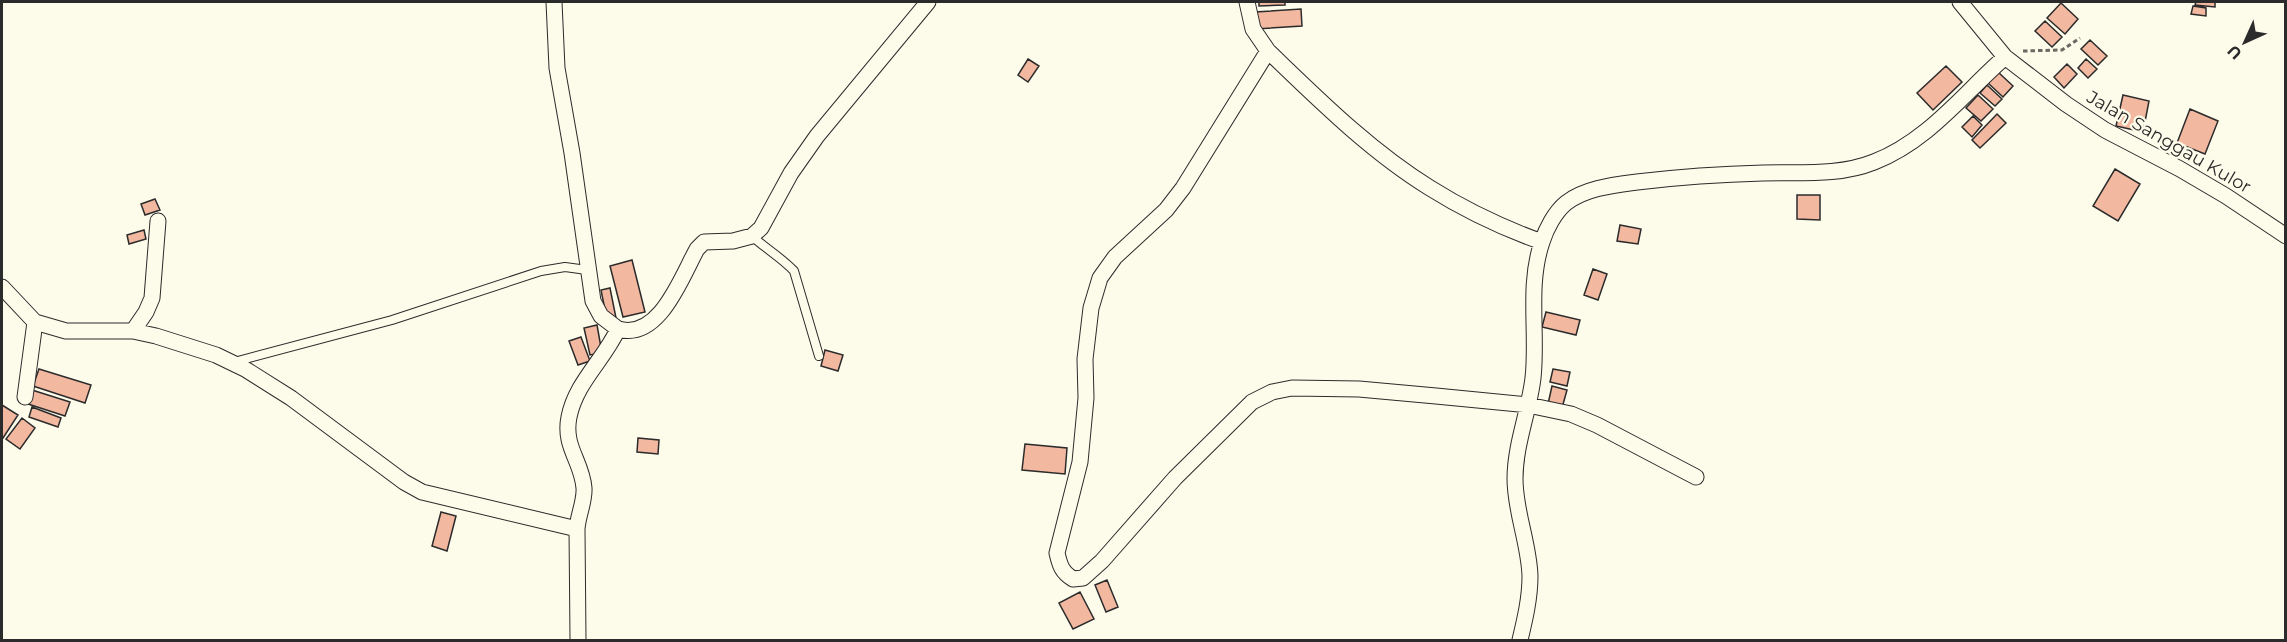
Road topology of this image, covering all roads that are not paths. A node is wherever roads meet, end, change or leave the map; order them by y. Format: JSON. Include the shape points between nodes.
{"nodes":[{"id":1,"x":554,"y":2,"type":"edge"},
{"id":2,"x":928,"y":2,"type":"edge"},
{"id":3,"x":1247,"y":2,"type":"edge"},
{"id":4,"x":1960,"y":2,"type":"edge"},
{"id":5,"x":1268,"y":51,"type":"junction"},
{"id":6,"x":2005,"y":57,"type":"junction"},
{"id":7,"x":158,"y":221,"type":"dead end"},
{"id":8,"x":752,"y":236,"type":"junction"},
{"id":9,"x":2286,"y":236,"type":"edge"},
{"id":10,"x":1542,"y":242,"type":"junction"},
{"id":11,"x":587,"y":270,"type":"junction"},
{"id":12,"x":2,"y":287,"type":"edge"},
{"id":13,"x":35,"y":322,"type":"junction"},
{"id":14,"x":618,"y":329,"type":"junction"},
{"id":15,"x":133,"y":331,"type":"junction"},
{"id":16,"x":819,"y":356,"type":"dead end"},
{"id":17,"x":232,"y":363,"type":"junction"},
{"id":18,"x":25,"y":397,"type":"dead end"},
{"id":19,"x":1528,"y":405,"type":"junction"},
{"id":20,"x":1696,"y":477,"type":"dead end"},
{"id":21,"x":577,"y":529,"type":"junction"},
{"id":22,"x":578,"y":640,"type":"edge"},
{"id":23,"x":1520,"y":640,"type":"edge"}],
"edges":[{"from":1,"to":11,"type":"street","via":[[557,68]]},
{"from":2,"to":8,"type":"street","via":[[817,136],[791,172],[769,217]]},
{"from":3,"to":5,"type":"street","via":[[1253,29]]},
{"from":4,"to":6,"type":"street","name":"Jalan Sanggau Kulor"},
{"from":5,"to":10,"type":"street","via":[[1389,160],[1501,227]]},
{"from":5,"to":19,"type":"street","via":[[1183,188],[1166,210],[1115,257],[1100,278],[1091,308],[1085,359],[1080,462],[1057,554],[1065,574],[1073,579],[1083,578],[1213,439],[1252,402],[1272,392],[1292,388],[1359,389]]},
{"from":6,"to":9,"type":"street","name":"Jalan Sanggau Kulor","via":[[2105,130],[2226,195]]},
{"from":6,"to":10,"type":"street","via":[[1933,126],[1876,161],[1850,170],[1660,179],[1592,190],[1566,203],[1552,219]]},
{"from":7,"to":15,"type":"street","via":[[152,298]]},
{"from":8,"to":14,"type":"street","via":[[704,242],[659,315],[638,329]]},
{"from":8,"to":16,"type":"lane","via":[[794,271]]},
{"from":10,"to":19,"type":"street","via":[[1536,264],[1533,375]]},
{"from":11,"to":14,"type":"street","via":[[597,310]]},
{"from":11,"to":17,"type":"lane","via":[[565,267],[542,271],[392,320]]},
{"from":12,"to":13,"type":"street"},
{"from":13,"to":15,"type":"street","via":[[66,331]]},
{"from":13,"to":18,"type":"street"},
{"from":14,"to":21,"type":"street","via":[[591,368],[569,416],[569,446],[584,487]]},
{"from":15,"to":17,"type":"street"},
{"from":17,"to":21,"type":"street","via":[[291,398],[422,492]]},
{"from":19,"to":20,"type":"street","via":[[1571,414],[1597,425]]},
{"from":19,"to":23,"type":"street","via":[[1515,472],[1530,575],[1529,606]]},
{"from":21,"to":22,"type":"street"}]}
